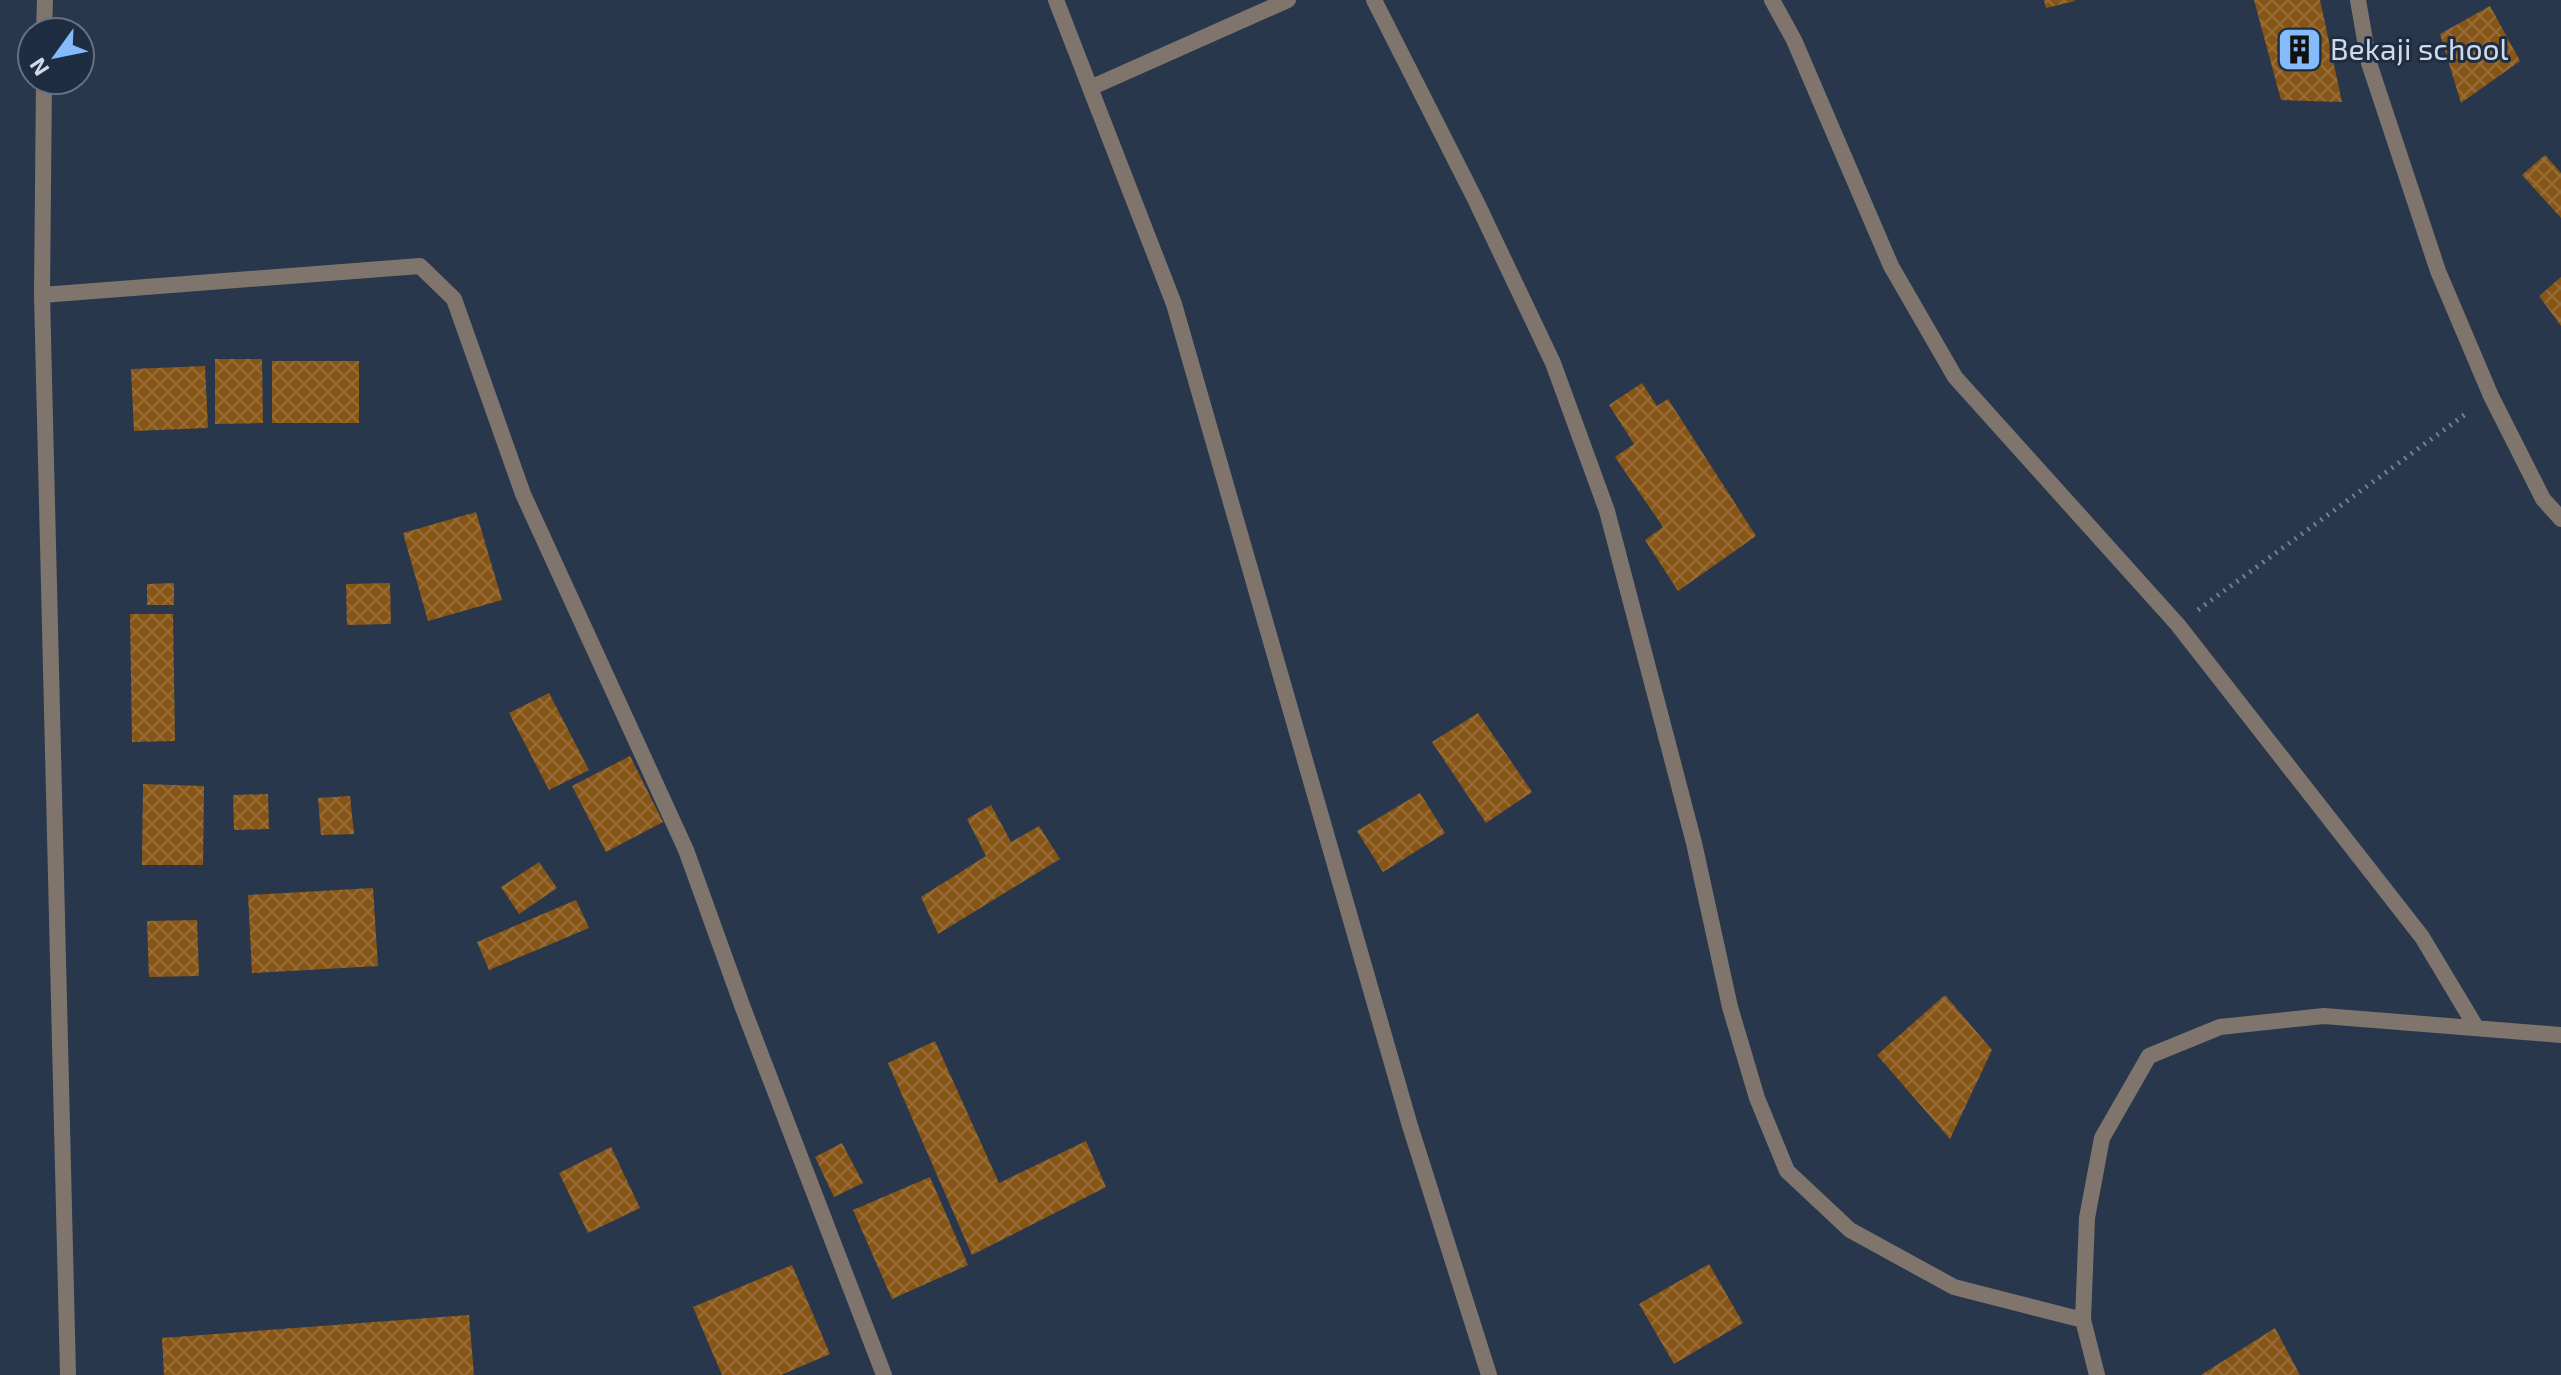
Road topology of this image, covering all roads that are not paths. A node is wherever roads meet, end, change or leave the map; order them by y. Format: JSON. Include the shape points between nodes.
{"nodes":[{"id":1,"x":1056,"y":0,"type":"edge"},
{"id":2,"x":1288,"y":0,"type":"edge"},
{"id":3,"x":1374,"y":0,"type":"edge"},
{"id":4,"x":1772,"y":0,"type":"edge"},
{"id":5,"x":2358,"y":0,"type":"edge"},
{"id":6,"x":1090,"y":88,"type":"junction"},
{"id":7,"x":44,"y":96,"type":"edge"},
{"id":8,"x":42,"y":295,"type":"junction"},
{"id":9,"x":2561,"y":519,"type":"edge"},
{"id":10,"x":2476,"y":1027,"type":"junction"},
{"id":11,"x":2561,"y":1035,"type":"edge"},
{"id":12,"x":2083,"y":1320,"type":"junction"},
{"id":13,"x":68,"y":1375,"type":"edge"},
{"id":14,"x":884,"y":1375,"type":"edge"},
{"id":15,"x":1489,"y":1375,"type":"edge"},
{"id":16,"x":2097,"y":1375,"type":"edge"}],
"edges":[{"from":1,"to":6,"type":"street"},
{"from":2,"to":6,"type":"street"},
{"from":3,"to":12,"type":"street","via":[[1553,363],[1607,511],[1694,843],[1730,1007],[1757,1098],[1787,1171],[1850,1230],[1954,1287]]},
{"from":4,"to":10,"type":"street","via":[[1891,266],[1955,377],[2178,625],[2422,937]]},
{"from":5,"to":9,"type":"street","via":[[2369,63],[2438,271],[2491,396],[2543,499]]},
{"from":6,"to":15,"type":"street","via":[[1174,304],[1410,1126]]},
{"from":7,"to":8,"type":"street"},
{"from":8,"to":13,"type":"street"},
{"from":8,"to":14,"type":"street","via":[[420,266],[454,299],[523,494],[686,850]]},
{"from":10,"to":11,"type":"street"},
{"from":10,"to":12,"type":"street","via":[[2324,1016],[2220,1027],[2149,1056],[2102,1138],[2087,1218]]},
{"from":12,"to":16,"type":"street"}]}
